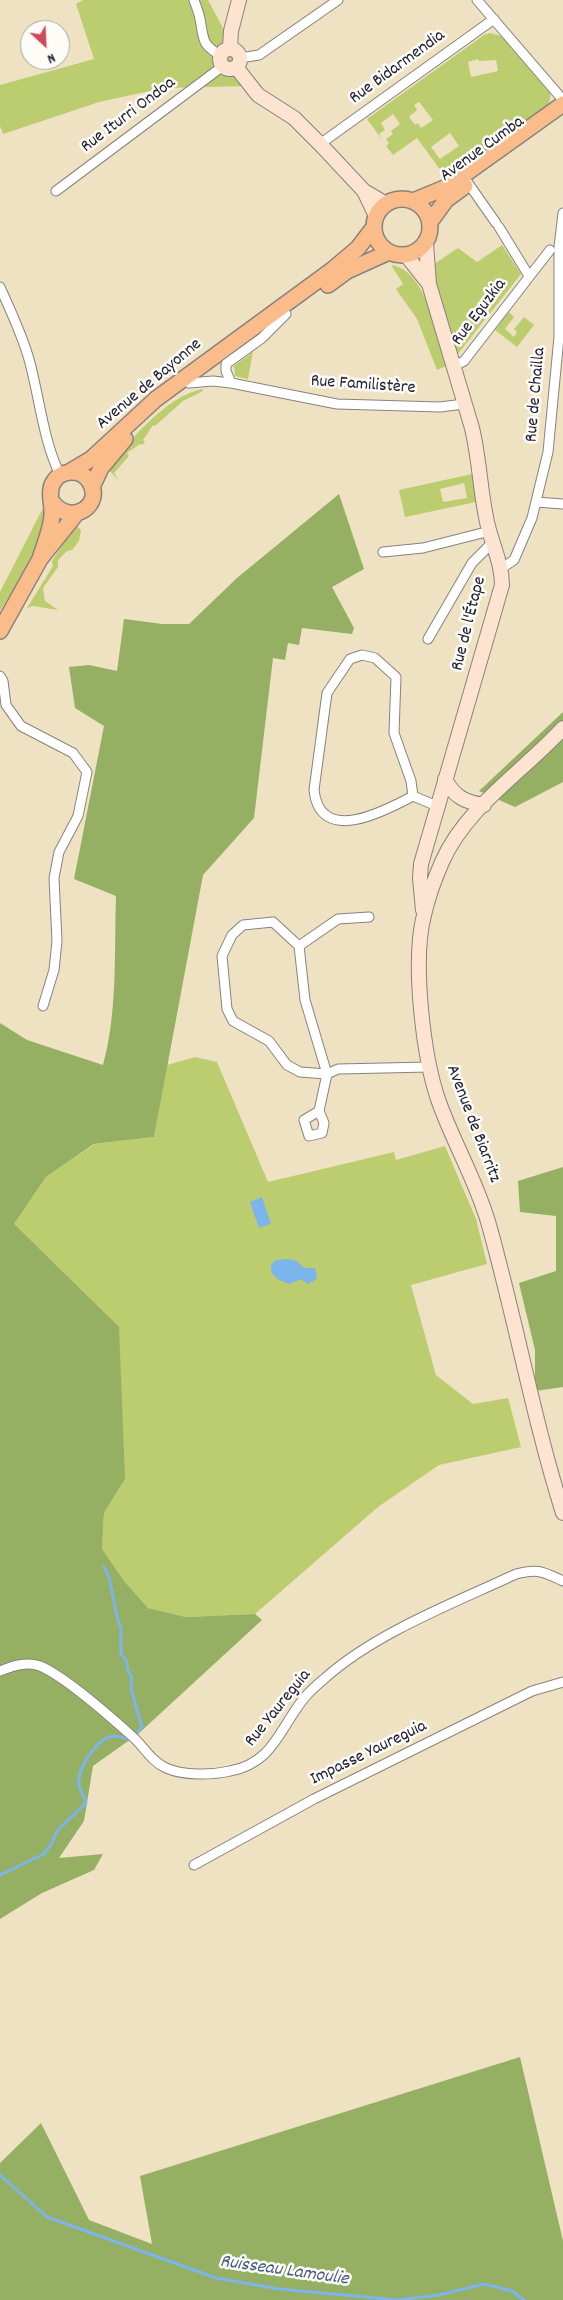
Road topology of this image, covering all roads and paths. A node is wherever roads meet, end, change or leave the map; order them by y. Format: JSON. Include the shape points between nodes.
{"nodes":[{"id":1,"x":194,"y":0,"type":"edge"},
{"id":2,"x":239,"y":0,"type":"edge"},
{"id":3,"x":338,"y":0,"type":"edge"},
{"id":4,"x":477,"y":0,"type":"edge"},
{"id":5,"x":494,"y":19,"type":"junction"},
{"id":6,"x":230,"y":59,"type":"junction"},
{"id":7,"x":563,"y":100,"type":"edge"},
{"id":8,"x":563,"y":104,"type":"edge"},
{"id":9,"x":563,"y":115,"type":"edge"},
{"id":10,"x":513,"y":140,"type":"junction"},
{"id":11,"x":320,"y":144,"type":"junction"},
{"id":12,"x":468,"y":184,"type":"junction"},
{"id":13,"x":56,"y":191,"type":"dead end"},
{"id":14,"x":364,"y":191,"type":"junction"},
{"id":15,"x":417,"y":203,"type":"junction"},
{"id":16,"x":386,"y":204,"type":"junction"},
{"id":17,"x":563,"y":212,"type":"edge"},
{"id":18,"x":375,"y":222,"type":"junction"},
{"id":19,"x":430,"y":222,"type":"junction"},
{"id":20,"x":426,"y":242,"type":"junction"},
{"id":21,"x":387,"y":250,"type":"junction"},
{"id":22,"x":550,"y":250,"type":"dead end"},
{"id":23,"x":406,"y":255,"type":"junction"},
{"id":24,"x":529,"y":276,"type":"junction"},
{"id":25,"x":429,"y":284,"type":"junction"},
{"id":26,"x":0,"y":287,"type":"edge"},
{"id":27,"x":286,"y":314,"type":"junction"},
{"id":28,"x":254,"y":326,"type":"junction"},
{"id":29,"x":561,"y":337,"type":"edge"},
{"id":30,"x":454,"y":366,"type":"junction"},
{"id":31,"x":210,"y":376,"type":"junction"},
{"id":32,"x":231,"y":383,"type":"junction"},
{"id":33,"x":464,"y":404,"type":"junction"},
{"id":34,"x":66,"y":473,"type":"junction"},
{"id":35,"x":92,"y":487,"type":"junction"},
{"id":36,"x":536,"y":502,"type":"junction"},
{"id":37,"x":53,"y":503,"type":"junction"},
{"id":38,"x":563,"y":504,"type":"edge"},
{"id":39,"x":76,"y":514,"type":"junction"},
{"id":40,"x":491,"y":536,"type":"junction"},
{"id":41,"x":383,"y":552,"type":"dead end"},
{"id":42,"x":40,"y":559,"type":"junction"},
{"id":43,"x":502,"y":568,"type":"junction"},
{"id":44,"x":0,"y":631,"type":"edge"},
{"id":45,"x":428,"y":639,"type":"dead end"},
{"id":46,"x":0,"y":676,"type":"edge"},
{"id":47,"x":563,"y":728,"type":"edge"},
{"id":48,"x":445,"y":779,"type":"junction"},
{"id":49,"x":413,"y":796,"type":"junction"},
{"id":50,"x":484,"y":805,"type":"junction"},
{"id":51,"x":437,"y":806,"type":"junction"},
{"id":52,"x":424,"y":916,"type":"junction"},
{"id":53,"x":370,"y":917,"type":"dead end"},
{"id":54,"x":299,"y":946,"type":"junction"},
{"id":55,"x":43,"y":1006,"type":"dead end"},
{"id":56,"x":429,"y":1067,"type":"junction"},
{"id":57,"x":326,"y":1074,"type":"junction"},
{"id":58,"x":319,"y":1110,"type":"dead end"},
{"id":59,"x":563,"y":1513,"type":"edge"},
{"id":60,"x":563,"y":1581,"type":"edge"},
{"id":61,"x":0,"y":1671,"type":"edge"},
{"id":62,"x":563,"y":1682,"type":"edge"},
{"id":63,"x":194,"y":1865,"type":"dead end"}],
"edges":[{"from":1,"to":6,"type":"street","via":[[205,44]]},
{"from":2,"to":6,"type":"street","via":[[231,31]]},
{"from":3,"to":6,"type":"street","via":[[259,55]]},
{"from":4,"to":5,"type":"street"},
{"from":5,"to":7,"type":"street"},
{"from":5,"to":11,"type":"street","name":"Rue Bidarmendia"},
{"from":6,"to":11,"type":"street","via":[[258,95],[294,118]]},
{"from":6,"to":13,"type":"street","name":"Rue Iturri Ondoa"},
{"from":8,"to":10,"type":"main road","name":"Avenue Cumba"},
{"from":9,"to":12,"type":"main road","name":"Avenue Cumba"},
{"from":10,"to":15,"type":"main road","name":"Avenue Cumba","via":[[447,187]]},
{"from":10,"to":15,"type":"main road","name":"Avenue Cumba","via":[[502,153],[451,190]]},
{"from":11,"to":14,"type":"street"},
{"from":12,"to":19,"type":"main road","name":"Avenue Cumba","via":[[446,200]]},
{"from":12,"to":24,"type":"street","name":"Rue Eguzkia"},
{"from":14,"to":16,"type":"street"},
{"from":14,"to":18,"type":"street"},
{"from":15,"to":16,"type":"main road","via":[[398,199]]},
{"from":15,"to":19,"type":"main road","via":[[427,213]]},
{"from":16,"to":18,"type":"main road"},
{"from":17,"to":29,"type":"street","name":"Rue de Chailla","via":[[559,247]]},
{"from":18,"to":21,"type":"main road","via":[[376,235]]},
{"from":18,"to":28,"type":"main road","name":"Avenue de Bayonne","via":[[358,248]]},
{"from":19,"to":20,"type":"main road"},
{"from":20,"to":23,"type":"main road"},
{"from":20,"to":25,"type":"street"},
{"from":21,"to":23,"type":"main road"},
{"from":21,"to":27,"type":"main road","name":"Avenue de Bayonne","via":[[362,257],[341,269],[304,296],[300,305]]},
{"from":22,"to":24,"type":"street","name":"Rue Eguzkia"},
{"from":23,"to":25,"type":"street"},
{"from":24,"to":30,"type":"street","name":"Rue Eguzkia","via":[[464,360]]},
{"from":25,"to":30,"type":"street","name":"Rue de l'Étape"},
{"from":26,"to":34,"type":"street","via":[[20,332],[36,386],[43,428]]},
{"from":27,"to":31,"type":"main road","name":"Avenue de Bayonne"},
{"from":27,"to":32,"type":"street","name":"Avenue de Bayonne","via":[[262,338],[226,364]]},
{"from":28,"to":31,"type":"street","name":"Avenue de Bayonne","via":[[205,367]]},
{"from":28,"to":34,"type":"main road","name":"Avenue de Bayonne","via":[[156,399],[92,459]]},
{"from":29,"to":36,"type":"street","name":"Rue de Chailla","via":[[548,452]]},
{"from":30,"to":33,"type":"street","name":"Rue de l'Étape"},
{"from":31,"to":32,"type":"street","name":"Rue Familistère"},
{"from":31,"to":35,"type":"main road","name":"Avenue de Bayonne","via":[[189,383],[127,436],[101,468]]},
{"from":32,"to":33,"type":"street","name":"Rue Familistère","via":[[337,404],[431,407]]},
{"from":33,"to":40,"type":"street","name":"Rue de l'Étape","via":[[477,451]]},
{"from":34,"to":35,"type":"main road","via":[[84,476]]},
{"from":34,"to":37,"type":"main road","via":[[51,488]]},
{"from":35,"to":39,"type":"main road","via":[[90,504]]},
{"from":36,"to":38,"type":"street"},
{"from":36,"to":43,"type":"street","name":"Rue de Chailla","via":[[514,560]]},
{"from":37,"to":39,"type":"main road","via":[[63,512]]},
{"from":37,"to":42,"type":"main road","via":[[51,524]]},
{"from":39,"to":42,"type":"main road"},
{"from":40,"to":41,"type":"street"},
{"from":40,"to":43,"type":"street","name":"Rue de l'Étape"},
{"from":40,"to":45,"type":"street"},
{"from":42,"to":44,"type":"main road"},
{"from":43,"to":48,"type":"street","name":"Rue de l'Étape","via":[[498,601]]},
{"from":46,"to":55,"type":"street","via":[[6,705],[21,726],[73,753],[87,772],[78,816],[59,852],[54,878],[57,941],[54,970]]},
{"from":47,"to":50,"type":"street","name":"Avenue de Biarritz"},
{"from":48,"to":50,"type":"street","via":[[458,797]]},
{"from":48,"to":51,"type":"street","name":"Rue de l'Étape"},
{"from":49,"to":49,"type":"street","via":[[394,733],[396,677],[375,658],[362,655],[350,659],[327,693],[315,801],[326,815],[356,820],[368,818]]},
{"from":49,"to":51,"type":"street"},
{"from":50,"to":52,"type":"street","name":"Avenue de Biarritz","via":[[443,860]]},
{"from":51,"to":52,"type":"street","name":"Rue de l'Étape","via":[[420,878]]},
{"from":52,"to":56,"type":"street","name":"Avenue de Biarritz","via":[[420,973]]},
{"from":53,"to":54,"type":"street","via":[[338,919]]},
{"from":54,"to":57,"type":"street","via":[[305,1000]]},
{"from":54,"to":57,"type":"street","via":[[272,922],[243,925],[232,935],[222,956],[227,1009],[233,1021],[269,1041],[287,1064],[300,1072]]},
{"from":56,"to":57,"type":"street","via":[[338,1070]]},
{"from":56,"to":59,"type":"street","name":"Avenue de Biarritz","via":[[439,1102],[489,1225],[528,1392]]},
{"from":57,"to":58,"type":"street"},
{"from":60,"to":61,"type":"street","name":"Rue Yaureguia","via":[[542,1571],[516,1574],[372,1644],[305,1697],[281,1735],[258,1761],[229,1772],[186,1772],[167,1768],[150,1757],[135,1739],[67,1684],[40,1666],[19,1664]]},
{"from":62,"to":63,"type":"street","name":"Impasse Yaureguia","via":[[532,1691],[314,1799]]}]}
